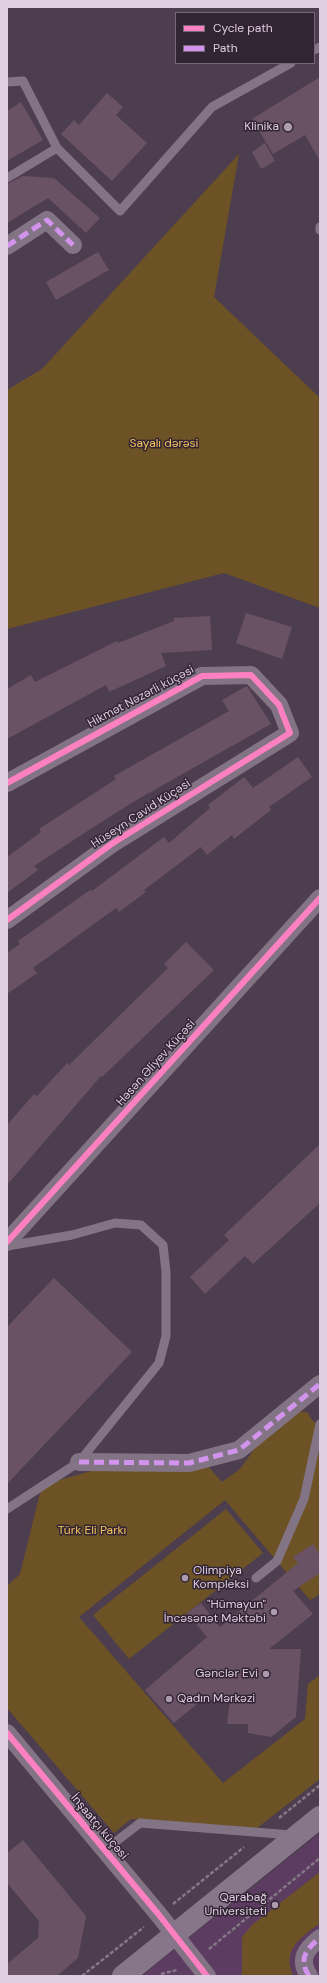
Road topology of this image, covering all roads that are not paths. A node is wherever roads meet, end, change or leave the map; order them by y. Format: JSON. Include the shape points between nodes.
{"nodes":[{"id":1,"x":289,"y":64,"type":"edge"},
{"id":2,"x":7,"y":82,"type":"edge"},
{"id":3,"x":57,"y":148,"type":"junction"},
{"id":4,"x":7,"y":178,"type":"edge"},
{"id":5,"x":73,"y":245,"type":"dead end"},
{"id":6,"x":7,"y":246,"type":"edge"},
{"id":7,"x":290,"y":732,"type":"joint"},
{"id":8,"x":7,"y":783,"type":"edge"},
{"id":9,"x":320,"y":898,"type":"edge"},
{"id":10,"x":7,"y":920,"type":"edge"},
{"id":11,"x":7,"y":1242,"type":"edge"},
{"id":12,"x":7,"y":1246,"type":"edge"},
{"id":13,"x":320,"y":1384,"type":"edge"},
{"id":14,"x":320,"y":1424,"type":"edge"},
{"id":15,"x":79,"y":1462,"type":"junction"},
{"id":16,"x":7,"y":1509,"type":"edge"},
{"id":17,"x":256,"y":1578,"type":"dead end"},
{"id":18,"x":7,"y":1733,"type":"edge"},
{"id":19,"x":320,"y":1817,"type":"edge"},
{"id":20,"x":297,"y":1836,"type":"junction"},
{"id":21,"x":105,"y":1850,"type":"junction"},
{"id":22,"x":175,"y":1935,"type":"junction"},
{"id":23,"x":320,"y":1938,"type":"edge"},
{"id":24,"x":123,"y":1976,"type":"edge"},
{"id":25,"x":206,"y":1976,"type":"edge"},
{"id":26,"x":309,"y":1976,"type":"edge"}],
"edges":[{"from":1,"to":3,"type":"lane","via":[[212,107],[120,211]]},
{"from":2,"to":3,"type":"lane","via":[[24,81]]},
{"from":3,"to":4,"type":"lane"},
{"from":5,"to":6,"type":"street","via":[[47,220]]},
{"from":7,"to":8,"type":"street","name":"Hikmət Nəzərli küçəsi","via":[[279,705],[251,676],[202,676]]},
{"from":7,"to":10,"type":"street","name":"Hüseyn Cavid Küçəsi","via":[[113,843]]},
{"from":9,"to":11,"type":"street","name":"Həsən Əliyev Küçəsi"},
{"from":12,"to":15,"type":"lane","via":[[72,1235],[115,1223],[141,1225],[163,1245],[166,1272],[166,1336],[159,1363]]},
{"from":13,"to":15,"type":"street","via":[[239,1450],[189,1463]]},
{"from":14,"to":17,"type":"lane","via":[[304,1500],[277,1560]]},
{"from":15,"to":16,"type":"lane"},
{"from":18,"to":21,"type":"street","name":"İnşaatçı küçəsi"},
{"from":19,"to":20,"type":"main road"},
{"from":20,"to":21,"type":"lane","via":[[140,1823]]},
{"from":20,"to":22,"type":"main road"},
{"from":21,"to":22,"type":"street","name":"İnşaatçı küçəsi"},
{"from":22,"to":24,"type":"main road"},
{"from":22,"to":25,"type":"street","name":"İnşaatçı küçəsi"},
{"from":23,"to":26,"type":"street","via":[[305,1952],[302,1960]]}]}
